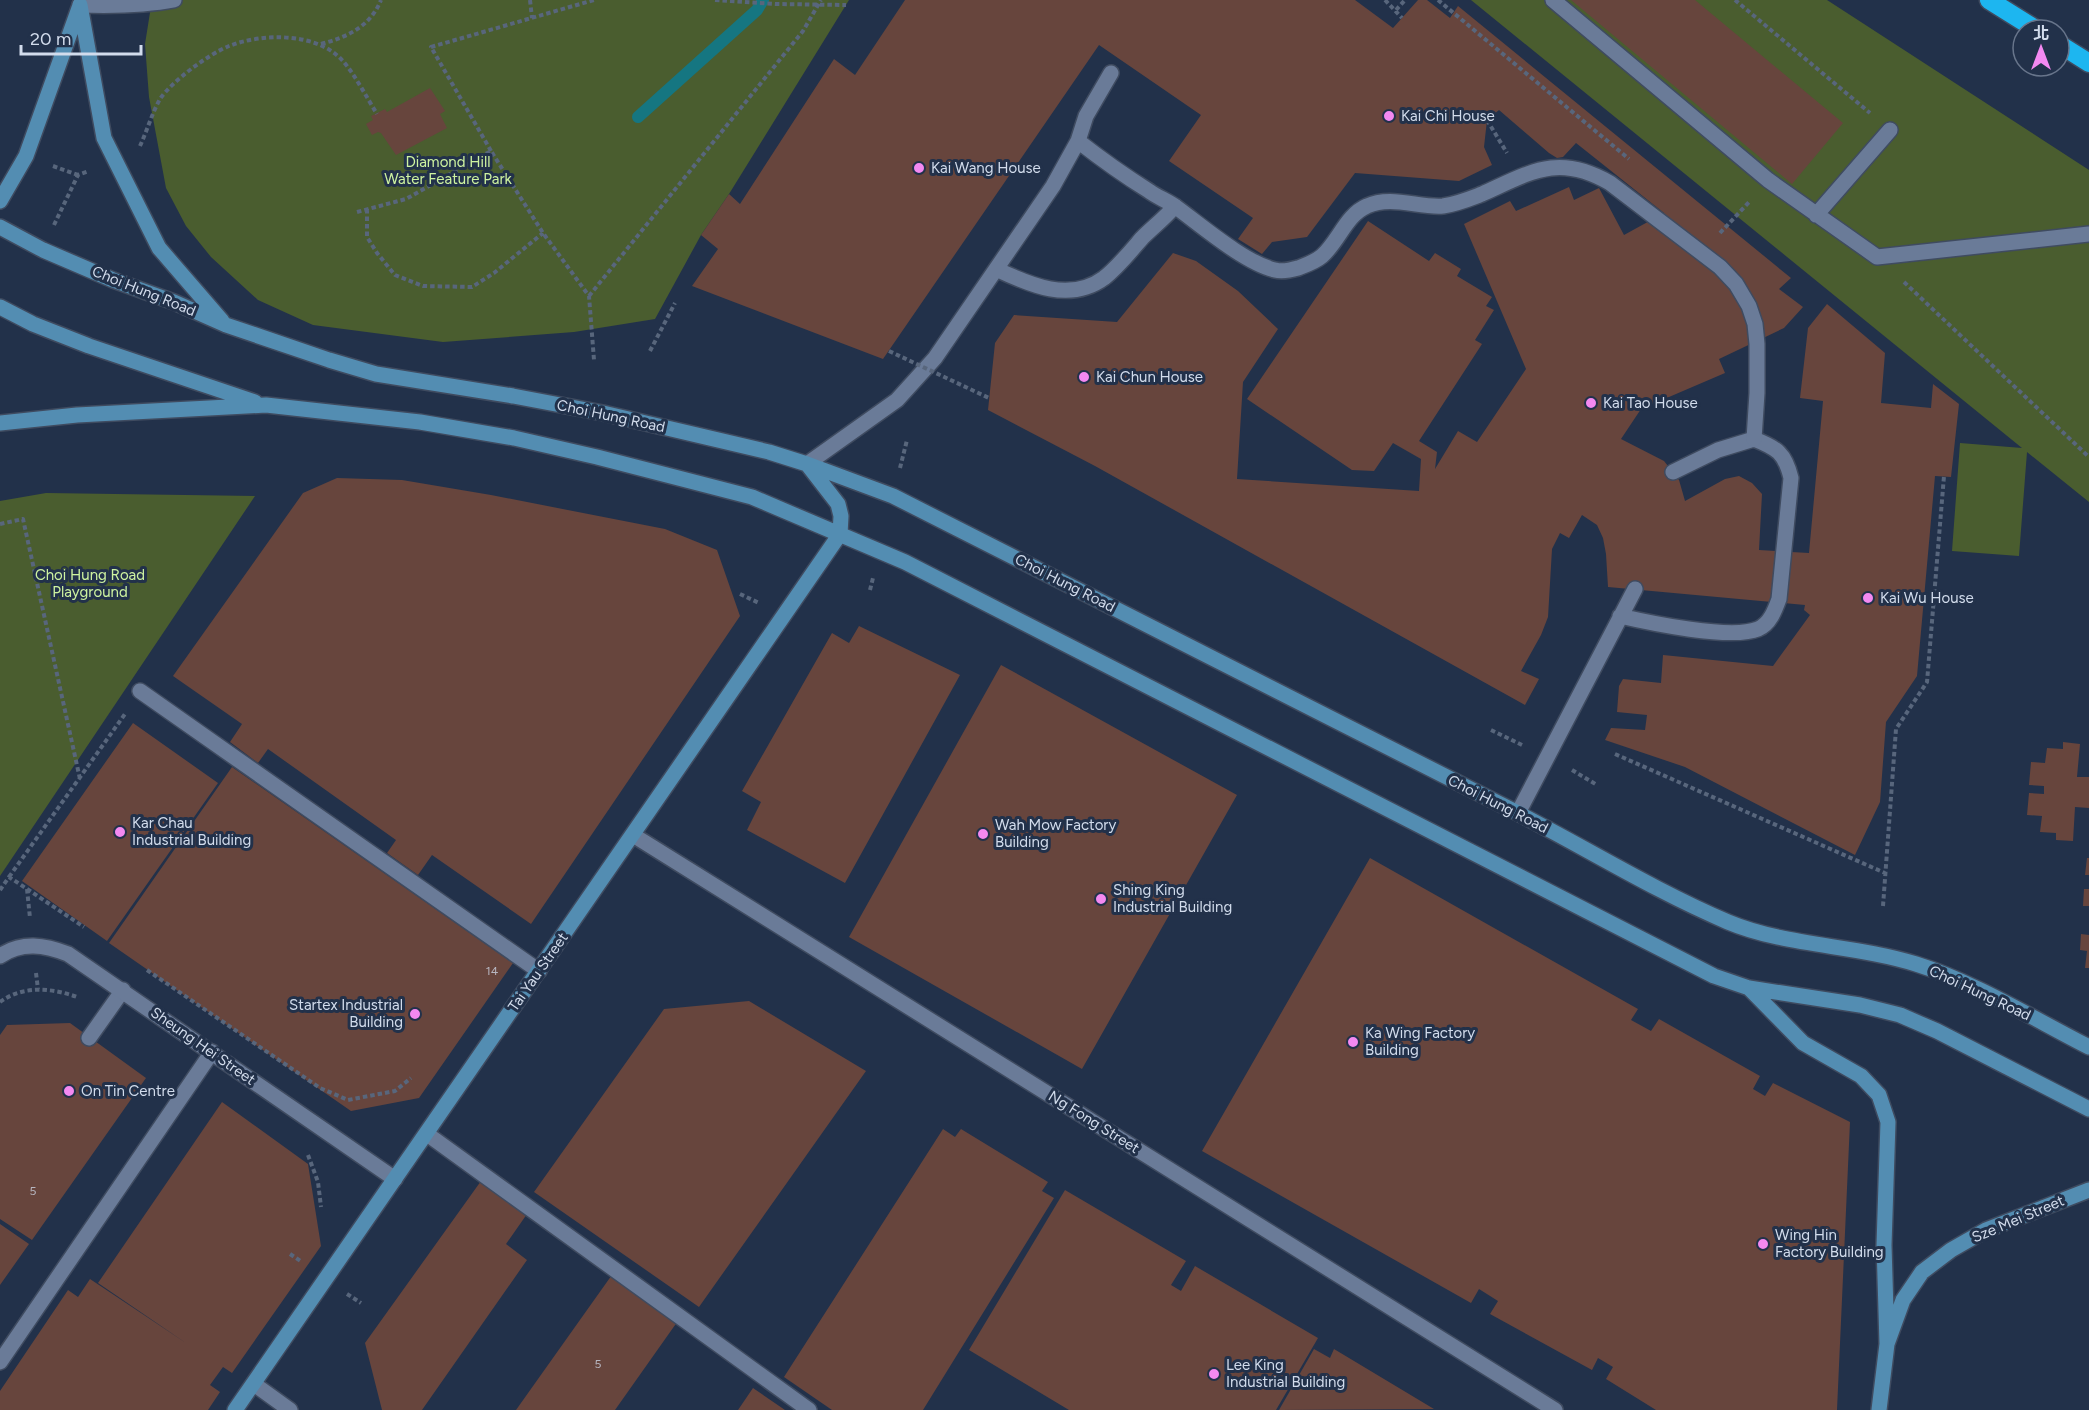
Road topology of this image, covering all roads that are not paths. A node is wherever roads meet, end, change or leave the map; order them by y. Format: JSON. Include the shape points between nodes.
{"nodes":[{"id":1,"x":174,"y":0,"type":"edge"},
{"id":2,"x":1553,"y":0,"type":"edge"},
{"id":3,"x":1989,"y":0,"type":"edge"},
{"id":4,"x":81,"y":3,"type":"edge"},
{"id":5,"x":2018,"y":18,"type":"edge"},
{"id":6,"x":2071,"y":52,"type":"edge"},
{"id":7,"x":2089,"y":63,"type":"edge"},
{"id":8,"x":1111,"y":73,"type":"dead end"},
{"id":9,"x":1890,"y":130,"type":"road end"},
{"id":10,"x":1078,"y":141,"type":"junction"},
{"id":11,"x":0,"y":201,"type":"edge"},
{"id":12,"x":1175,"y":206,"type":"junction"},
{"id":13,"x":1816,"y":215,"type":"junction"},
{"id":14,"x":0,"y":227,"type":"edge"},
{"id":15,"x":2089,"y":234,"type":"edge"},
{"id":16,"x":996,"y":268,"type":"junction"},
{"id":17,"x":0,"y":307,"type":"edge"},
{"id":18,"x":226,"y":325,"type":"junction"},
{"id":19,"x":266,"y":405,"type":"junction"},
{"id":20,"x":0,"y":423,"type":"edge"},
{"id":21,"x":1754,"y":439,"type":"junction"},
{"id":22,"x":807,"y":464,"type":"junction"},
{"id":23,"x":1673,"y":472,"type":"dead end"},
{"id":24,"x":840,"y":534,"type":"junction"},
{"id":25,"x":1635,"y":589,"type":"dead end"},
{"id":26,"x":1620,"y":616,"type":"junction"},
{"id":27,"x":140,"y":691,"type":"road end"},
{"id":28,"x":1518,"y":813,"type":"junction"},
{"id":29,"x":633,"y":835,"type":"junction"},
{"id":30,"x":0,"y":956,"type":"edge"},
{"id":31,"x":538,"y":971,"type":"junction"},
{"id":32,"x":1749,"y":988,"type":"junction"},
{"id":33,"x":123,"y":990,"type":"junction"},
{"id":34,"x":89,"y":1038,"type":"dead end"},
{"id":35,"x":2089,"y":1047,"type":"edge"},
{"id":36,"x":212,"y":1052,"type":"junction"},
{"id":37,"x":2089,"y":1109,"type":"edge"},
{"id":38,"x":427,"y":1134,"type":"junction"},
{"id":39,"x":395,"y":1179,"type":"junction"},
{"id":40,"x":2089,"y":1190,"type":"edge"},
{"id":41,"x":1887,"y":1344,"type":"junction"},
{"id":42,"x":0,"y":1362,"type":"edge"},
{"id":43,"x":254,"y":1384,"type":"junction"},
{"id":44,"x":235,"y":1410,"type":"edge"},
{"id":45,"x":290,"y":1410,"type":"edge"},
{"id":46,"x":809,"y":1410,"type":"edge"},
{"id":47,"x":1555,"y":1410,"type":"edge"},
{"id":48,"x":1880,"y":1410,"type":"edge"}],
"edges":[{"from":1,"to":4,"type":"street","via":[[122,6]]},
{"from":2,"to":13,"type":"street","via":[[1768,180]]},
{"from":3,"to":5,"type":"highway"},
{"from":4,"to":11,"type":"main road","via":[[26,156]]},
{"from":4,"to":18,"type":"main road","via":[[104,138],[159,248]]},
{"from":6,"to":7,"type":"highway"},
{"from":8,"to":10,"type":"street","via":[[1086,116]]},
{"from":9,"to":13,"type":"street"},
{"from":10,"to":12,"type":"street"},
{"from":10,"to":16,"type":"street","via":[[1037,212]]},
{"from":12,"to":16,"type":"street","via":[[1117,267],[1090,286],[1072,291],[1053,290]]},
{"from":12,"to":21,"type":"street","via":[[1256,262],[1276,270],[1293,270],[1322,256],[1352,217],[1366,206],[1382,202],[1445,206],[1539,169],[1558,167],[1594,174],[1720,267],[1736,284],[1755,324]]},
{"from":13,"to":15,"type":"street","via":[[1877,257]]},
{"from":14,"to":18,"type":"main road","name":"Choi Hung Road","via":[[43,250]]},
{"from":16,"to":22,"type":"street","via":[[935,358],[897,400]]},
{"from":17,"to":19,"type":"main road","via":[[89,346]]},
{"from":18,"to":22,"type":"main road","name":"Choi Hung Road","via":[[376,374],[603,413]]},
{"from":19,"to":20,"type":"main road"},
{"from":19,"to":24,"type":"main road","via":[[420,422],[514,438],[752,497]]},
{"from":21,"to":23,"type":"street","via":[[1718,450]]},
{"from":21,"to":26,"type":"street","via":[[1775,448],[1787,462],[1791,478],[1782,582],[1773,616],[1760,628],[1741,633],[1659,626]]},
{"from":22,"to":24,"type":"main road","via":[[838,504]]},
{"from":22,"to":28,"type":"main road","name":"Choi Hung Road","via":[[893,496]]},
{"from":24,"to":29,"type":"main road","name":"Tai Yau Street"},
{"from":24,"to":32,"type":"main road","via":[[916,568],[1714,976]]},
{"from":25,"to":26,"type":"street"},
{"from":26,"to":28,"type":"street"},
{"from":27,"to":31,"type":"street"},
{"from":28,"to":35,"type":"main road","name":"Choi Hung Road","via":[[1730,923],[1917,964],[1965,983]]},
{"from":29,"to":31,"type":"main road","name":"Tai Yau Street"},
{"from":29,"to":47,"type":"street","name":"Ng Fong Street"},
{"from":30,"to":33,"type":"street","name":"Sheung Hei Street","via":[[33,945],[49,947],[68,954]]},
{"from":31,"to":38,"type":"main road","name":"Tai Yau Street"},
{"from":32,"to":37,"type":"main road","via":[[1900,1015]]},
{"from":32,"to":41,"type":"main road","via":[[1803,1043],[1861,1076],[1879,1095],[1888,1122],[1884,1245]]},
{"from":33,"to":34,"type":"street"},
{"from":33,"to":36,"type":"street","name":"Sheung Hei Street"},
{"from":36,"to":39,"type":"street","name":"Sheung Hei Street"},
{"from":36,"to":42,"type":"street"},
{"from":38,"to":39,"type":"main road","name":"Tai Yau Street"},
{"from":38,"to":46,"type":"street"},
{"from":39,"to":43,"type":"main road","name":"Tai Yau Street"},
{"from":40,"to":41,"type":"main road","name":"Sze Mei Street","via":[[1986,1230],[1922,1272],[1903,1300]]},
{"from":41,"to":48,"type":"main road","name":"Sze Mei Street"},
{"from":43,"to":44,"type":"main road","name":"Tai Yau Street"},
{"from":43,"to":45,"type":"street"}]}
